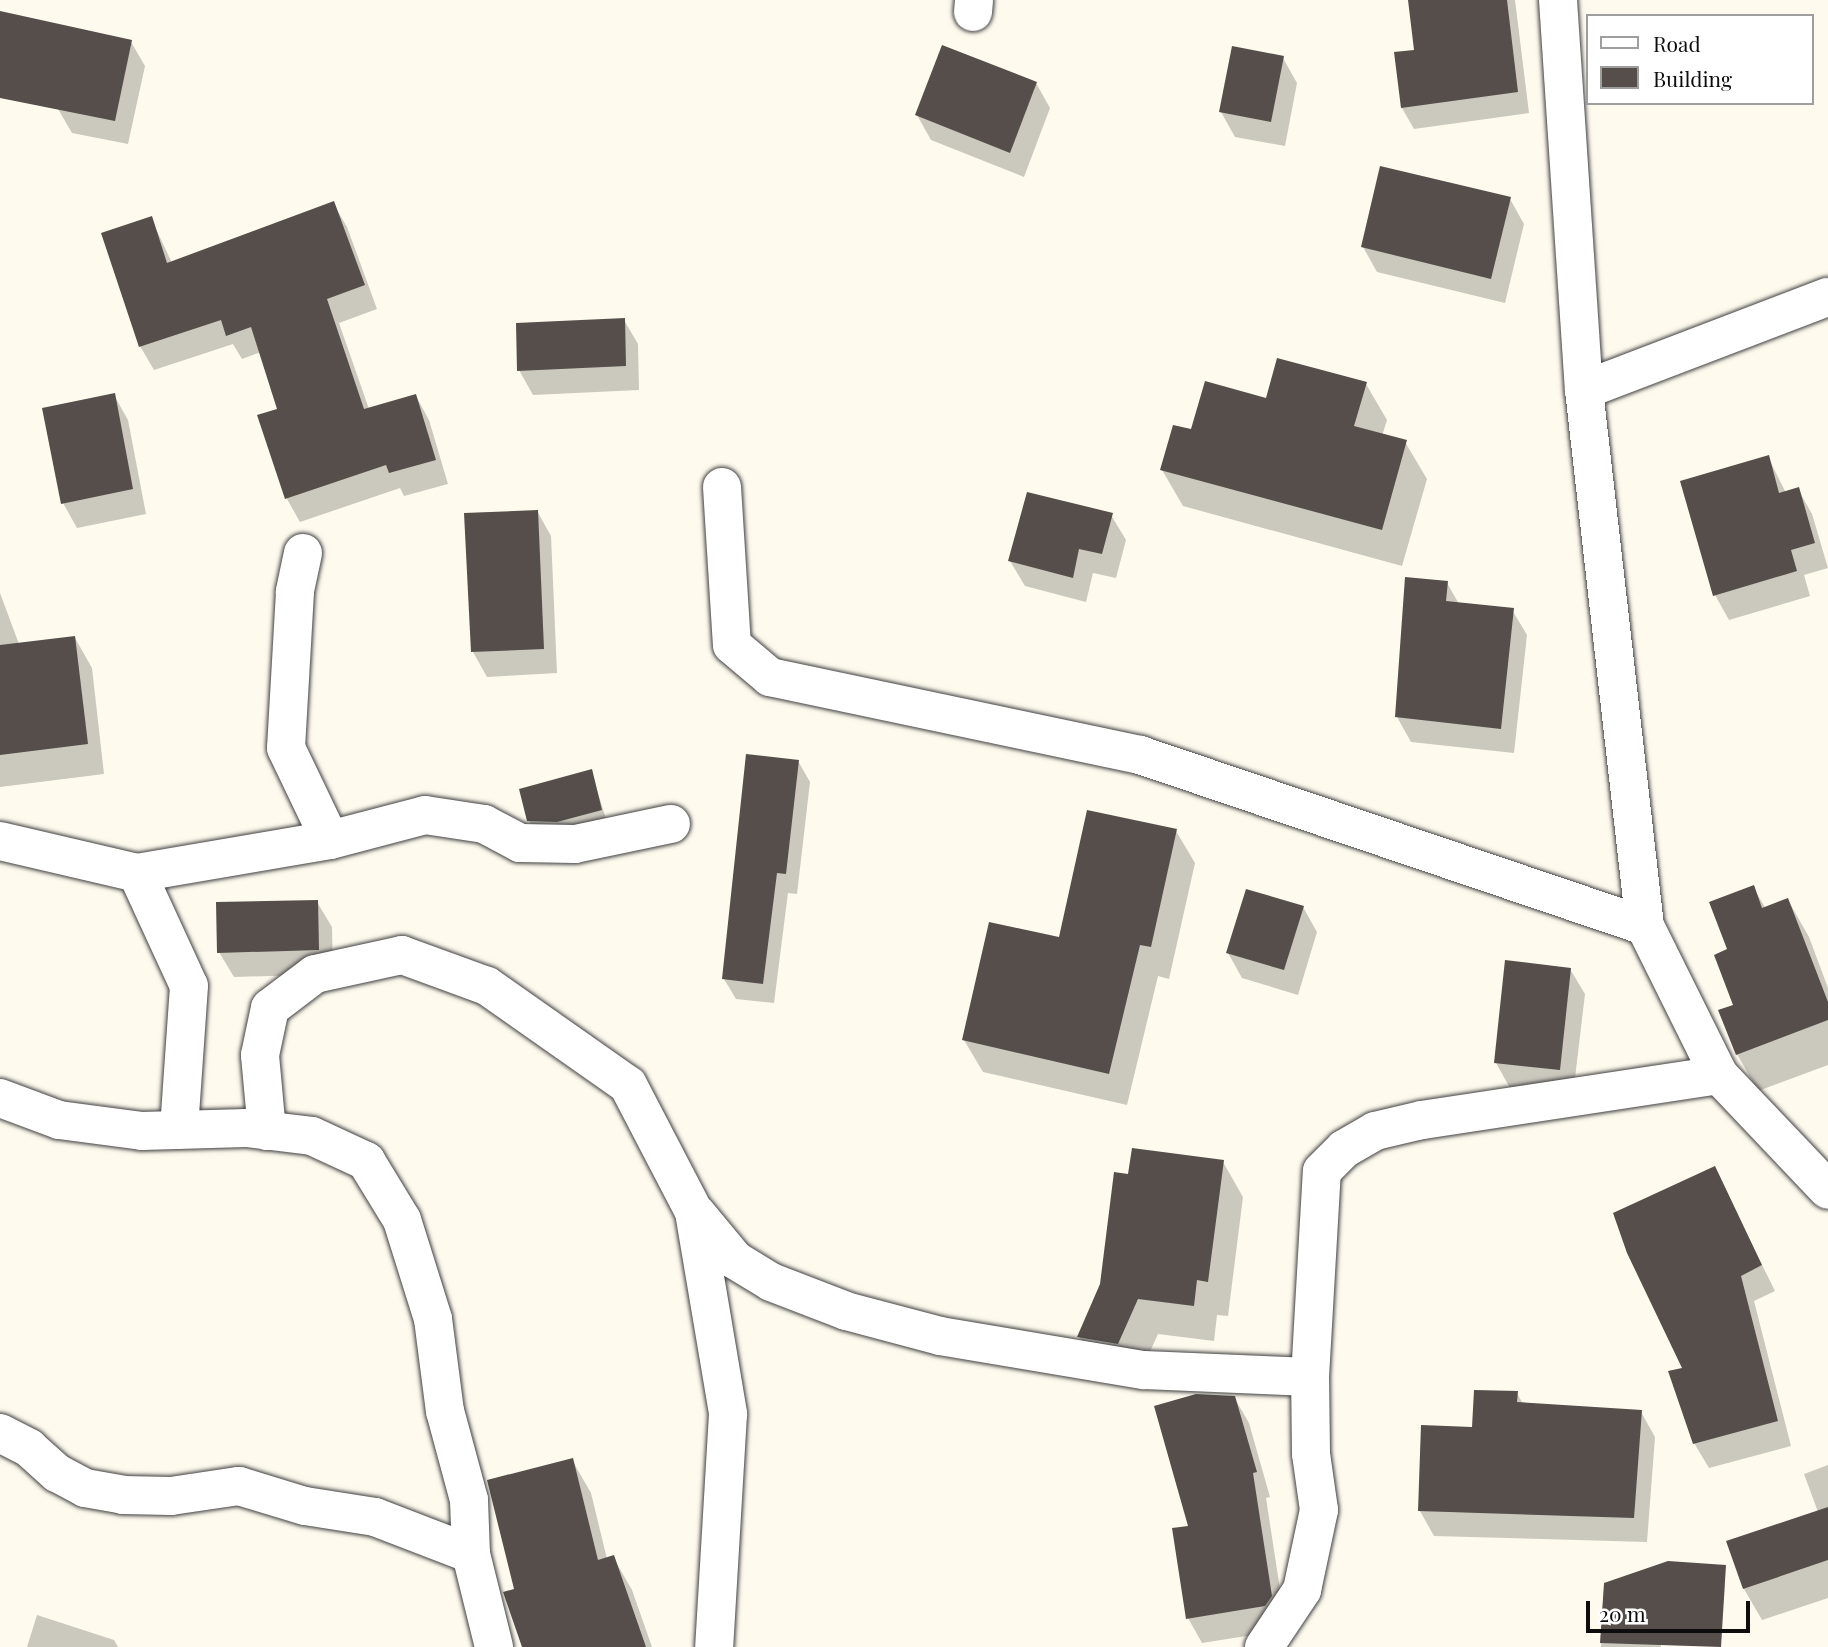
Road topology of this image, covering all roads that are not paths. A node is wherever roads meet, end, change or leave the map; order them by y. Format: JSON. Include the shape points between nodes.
{"nodes":[{"id":1,"x":1558,"y":0,"type":"edge"},
{"id":2,"x":1828,"y":297,"type":"edge"},
{"id":3,"x":1584,"y":390,"type":"junction"},
{"id":4,"x":722,"y":487,"type":"dead end"},
{"id":5,"x":303,"y":552,"type":"dead end"},
{"id":6,"x":671,"y":824,"type":"dead end"},
{"id":7,"x":330,"y":840,"type":"junction"},
{"id":8,"x":0,"y":841,"type":"edge"},
{"id":9,"x":137,"y":873,"type":"junction"},
{"id":10,"x":1645,"y":926,"type":"junction"},
{"id":11,"x":1720,"y":1075,"type":"junction"},
{"id":12,"x":0,"y":1098,"type":"edge"},
{"id":13,"x":179,"y":1130,"type":"junction"},
{"id":14,"x":267,"y":1131,"type":"junction"},
{"id":15,"x":1828,"y":1190,"type":"edge"},
{"id":16,"x":694,"y":1212,"type":"junction"},
{"id":17,"x":1310,"y":1377,"type":"junction"},
{"id":18,"x":0,"y":1433,"type":"edge"},
{"id":19,"x":471,"y":1554,"type":"junction"},
{"id":20,"x":494,"y":1647,"type":"edge"},
{"id":21,"x":714,"y":1647,"type":"edge"},
{"id":22,"x":1264,"y":1647,"type":"edge"}],
"edges":[{"from":1,"to":3,"type":"street"},
{"from":2,"to":3,"type":"street"},
{"from":3,"to":10,"type":"street"},
{"from":4,"to":10,"type":"street","via":[[732,645],[770,677],[1140,755]]},
{"from":5,"to":7,"type":"street","via":[[295,592],[286,748]]},
{"from":6,"to":7,"type":"street","via":[[575,844],[520,843],[484,824],[425,815]]},
{"from":7,"to":9,"type":"street"},
{"from":8,"to":9,"type":"street"},
{"from":9,"to":13,"type":"street","via":[[189,986]]},
{"from":10,"to":11,"type":"street"},
{"from":11,"to":15,"type":"street"},
{"from":11,"to":17,"type":"street","via":[[1422,1120],[1375,1131],[1344,1149],[1322,1171]]},
{"from":12,"to":13,"type":"street","via":[[59,1120],[142,1131]]},
{"from":13,"to":14,"type":"street"},
{"from":14,"to":16,"type":"street","via":[[260,1055],[270,1008],[315,974],[402,955],[487,986],[628,1085]]},
{"from":14,"to":19,"type":"street","via":[[312,1136],[366,1161],[402,1220],[433,1319],[445,1411],[469,1500]]},
{"from":16,"to":17,"type":"street","via":[[735,1260],[771,1282],[846,1311],[914,1329],[1144,1370]]},
{"from":16,"to":21,"type":"street","via":[[728,1414]]},
{"from":17,"to":22,"type":"street","via":[[1311,1454],[1319,1510],[1302,1590]]},
{"from":18,"to":19,"type":"street","via":[[85,1488],[122,1495],[171,1496],[239,1486],[305,1506],[375,1517]]},
{"from":19,"to":20,"type":"street"}]}
